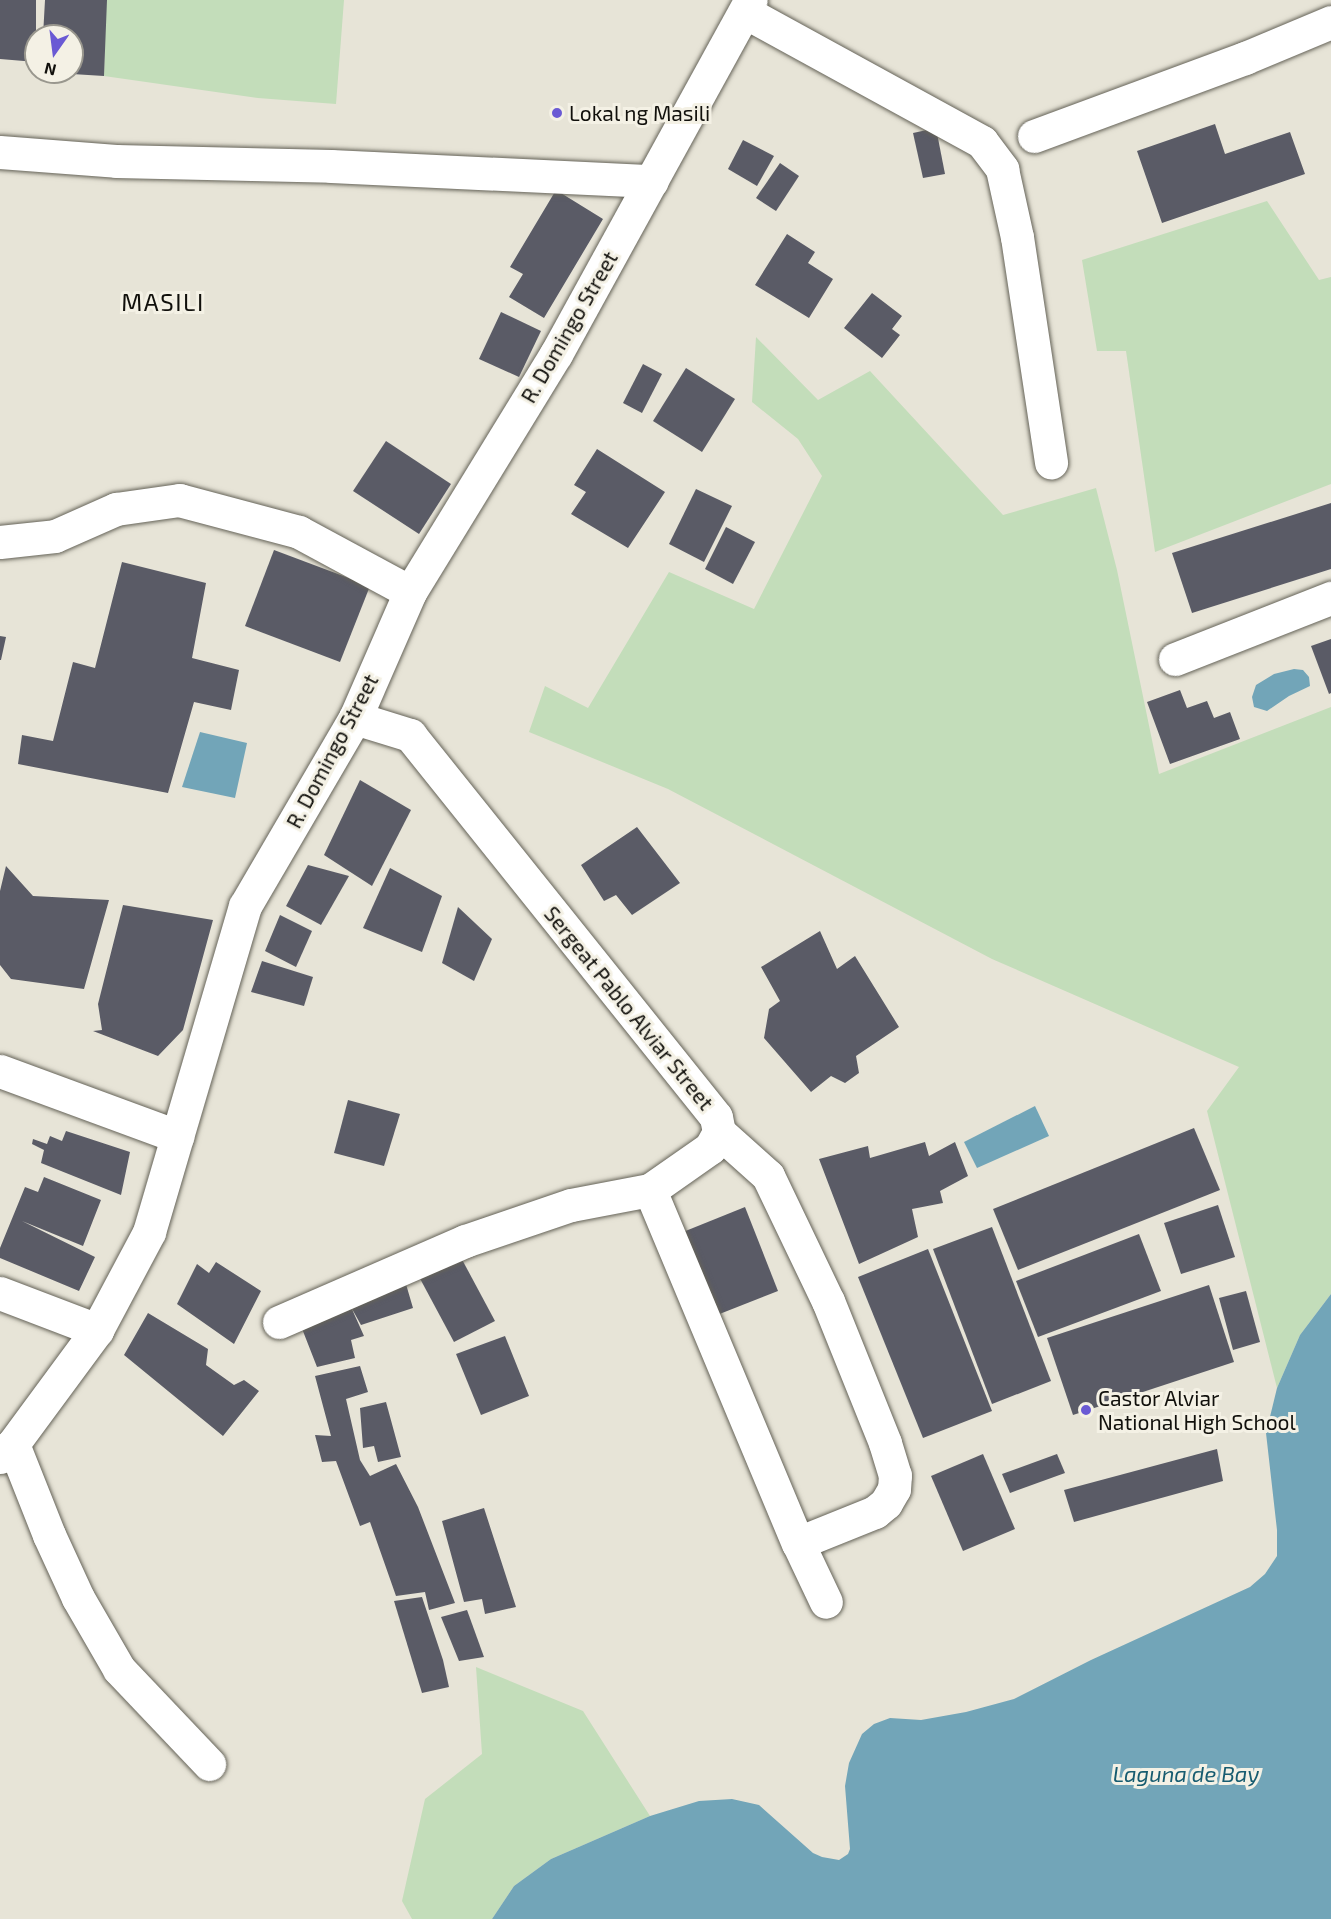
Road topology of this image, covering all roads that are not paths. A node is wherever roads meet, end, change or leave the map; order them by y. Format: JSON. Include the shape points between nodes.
{"nodes":[{"id":1,"x":748,"y":6,"type":"edge"},
{"id":2,"x":1331,"y":22,"type":"edge"},
{"id":3,"x":1034,"y":136,"type":"dead end"},
{"id":4,"x":0,"y":152,"type":"edge"},
{"id":5,"x":652,"y":181,"type":"junction"},
{"id":6,"x":1051,"y":462,"type":"dead end"},
{"id":7,"x":0,"y":542,"type":"edge"},
{"id":8,"x":410,"y":592,"type":"junction"},
{"id":9,"x":1331,"y":598,"type":"edge"},
{"id":10,"x":1175,"y":659,"type":"dead end"},
{"id":11,"x":355,"y":718,"type":"junction"},
{"id":12,"x":0,"y":1071,"type":"edge"},
{"id":13,"x":719,"y":1132,"type":"junction"},
{"id":14,"x":177,"y":1136,"type":"junction"},
{"id":15,"x":650,"y":1190,"type":"junction"},
{"id":16,"x":0,"y":1293,"type":"edge"},
{"id":17,"x":279,"y":1322,"type":"dead end"},
{"id":18,"x":97,"y":1330,"type":"junction"},
{"id":19,"x":7,"y":1450,"type":"edge"},
{"id":20,"x":798,"y":1543,"type":"junction"},
{"id":21,"x":826,"y":1602,"type":"dead end"},
{"id":22,"x":209,"y":1764,"type":"dead end"}],
"edges":[{"from":1,"to":5,"type":"street","name":"R. Domingo Street"},
{"from":1,"to":6,"type":"street","via":[[982,142],[1002,169],[1017,237]]},
{"from":2,"to":3,"type":"street"},
{"from":4,"to":5,"type":"street","via":[[116,161],[331,166]]},
{"from":5,"to":8,"type":"street","name":"R. Domingo Street","via":[[556,354]]},
{"from":7,"to":8,"type":"street","via":[[55,536],[116,509],[179,500],[299,532]]},
{"from":8,"to":11,"type":"street","name":"R. Domingo Street"},
{"from":9,"to":10,"type":"street"},
{"from":11,"to":13,"type":"street","name":"Sergeat Pablo Alviar Street","via":[[410,735],[716,1117]]},
{"from":11,"to":14,"type":"street","name":"R. Domingo Street","via":[[245,906]]},
{"from":12,"to":14,"type":"street"},
{"from":13,"to":15,"type":"street","name":"Sergeat Pablo Alviar Street","via":[[710,1148]]},
{"from":13,"to":20,"type":"street","via":[[768,1176],[828,1301],[895,1475],[894,1489],[886,1503],[874,1512]]},
{"from":14,"to":18,"type":"street","name":"R. Domingo Street","via":[[149,1232]]},
{"from":15,"to":17,"type":"street","via":[[571,1205],[465,1241]]},
{"from":15,"to":20,"type":"street"},
{"from":16,"to":18,"type":"street"},
{"from":18,"to":19,"type":"street","name":"R. Domingo Street"},
{"from":19,"to":22,"type":"street","via":[[78,1598],[119,1669]]},
{"from":20,"to":21,"type":"street"}]}
